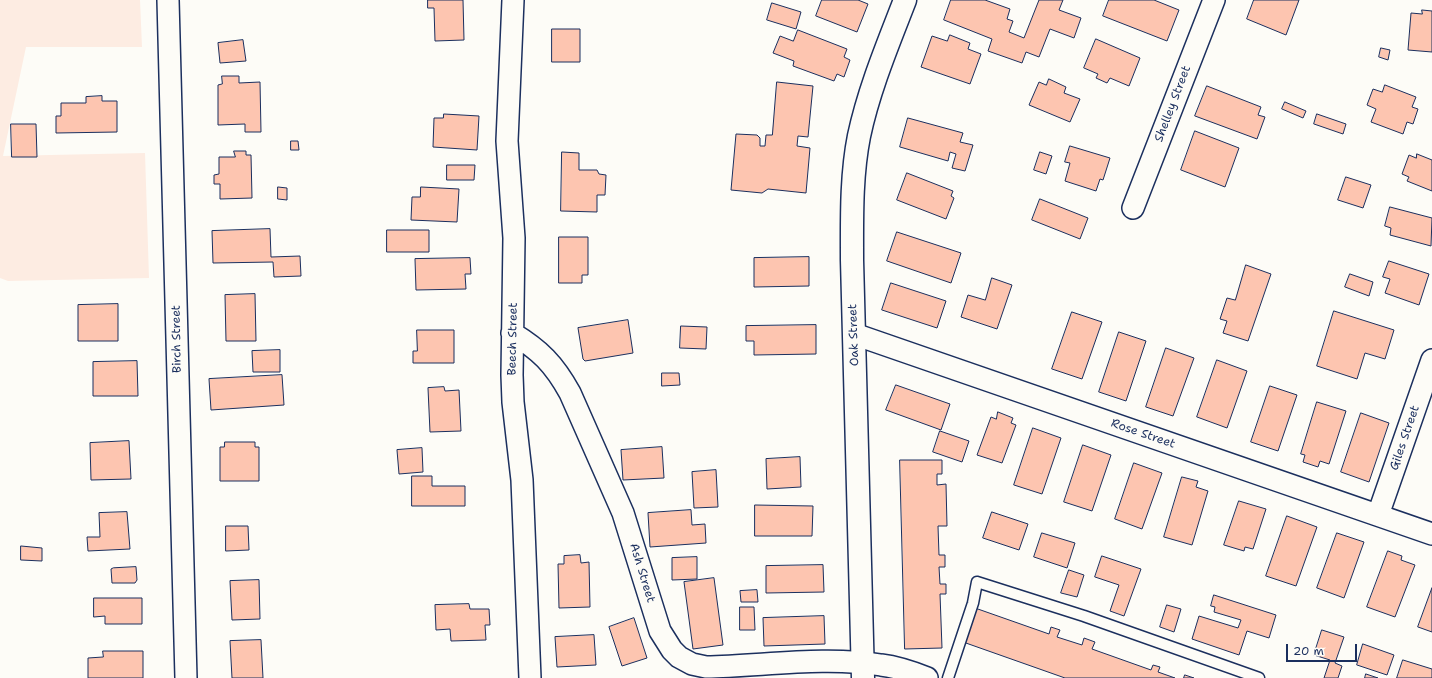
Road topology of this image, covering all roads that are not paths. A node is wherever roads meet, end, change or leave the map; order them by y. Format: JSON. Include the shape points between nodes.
{"nodes":[{"id":1,"x":168,"y":0,"type":"edge"},
{"id":2,"x":514,"y":0,"type":"edge"},
{"id":3,"x":905,"y":0,"type":"edge"},
{"id":4,"x":1214,"y":0,"type":"edge"},
{"id":5,"x":1133,"y":208,"type":"dead end"},
{"id":6,"x":512,"y":333,"type":"junction"},
{"id":7,"x":854,"y":334,"type":"junction"},
{"id":8,"x":1432,"y":360,"type":"edge"},
{"id":9,"x":1378,"y":515,"type":"junction"},
{"id":10,"x":1432,"y":534,"type":"edge"},
{"id":11,"x":863,"y":670,"type":"edge"},
{"id":12,"x":186,"y":678,"type":"edge"},
{"id":13,"x":530,"y":678,"type":"edge"},
{"id":14,"x":927,"y":678,"type":"edge"},
{"id":15,"x":948,"y":678,"type":"edge"},
{"id":16,"x":1259,"y":678,"type":"edge"}],
"edges":[{"from":1,"to":12,"type":"street","name":"Birch Street"},
{"from":2,"to":6,"type":"street","name":"Beech Street","via":[[507,140],[514,238]]},
{"from":3,"to":7,"type":"street","name":"Oak Street","via":[[867,104],[856,154],[852,197]]},
{"from":4,"to":5,"type":"street","name":"Shelley Street"},
{"from":6,"to":11,"type":"street","name":"Ash Street","via":[[541,353],[561,377],[570,393],[623,513],[660,630],[679,657],[692,664],[706,667],[822,662]]},
{"from":6,"to":13,"type":"street","name":"Beech Street","via":[[513,402],[522,480]]},
{"from":7,"to":9,"type":"street","name":"Rose Street"},
{"from":7,"to":11,"type":"street","name":"Oak Street"},
{"from":8,"to":9,"type":"street","name":"Giles Street"},
{"from":9,"to":10,"type":"street","name":"Rose Street"},
{"from":11,"to":14,"type":"street","name":"Ash Street","via":[[894,667]]},
{"from":15,"to":16,"type":"lane","via":[[973,603],[977,582],[1084,616]]}]}
